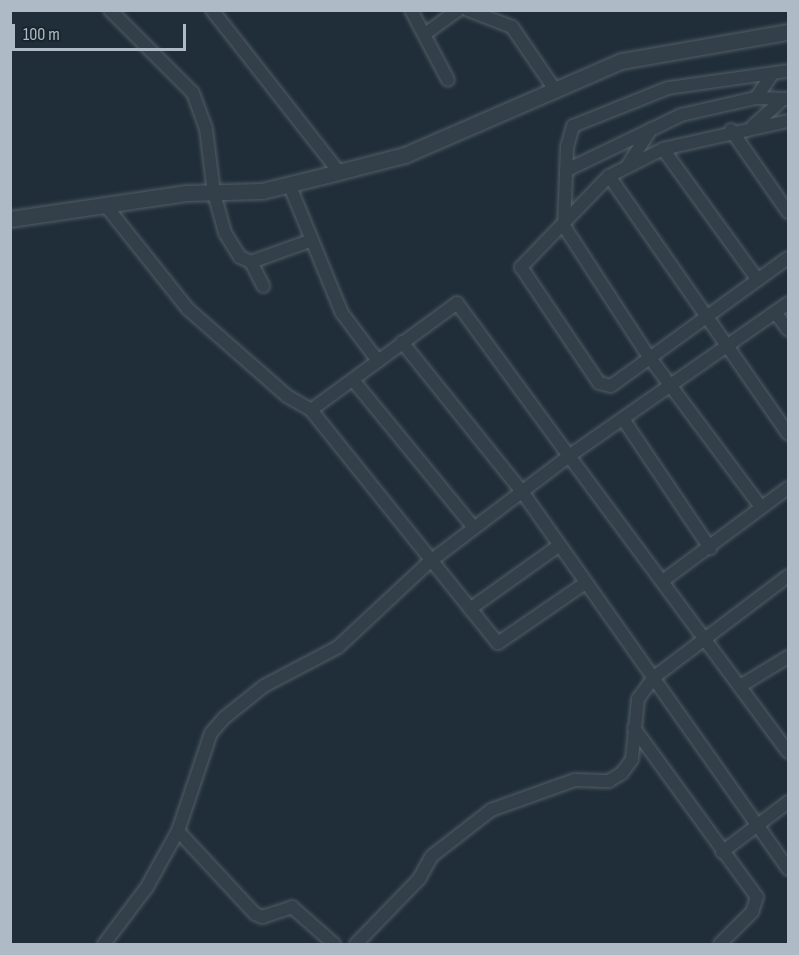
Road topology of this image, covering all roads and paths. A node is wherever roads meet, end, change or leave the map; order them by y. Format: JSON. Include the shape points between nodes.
{"nodes":[{"id":1,"x":110,"y":10,"type":"edge"},
{"id":2,"x":212,"y":10,"type":"edge"},
{"id":3,"x":411,"y":10,"type":"edge"},
{"id":4,"x":458,"y":10,"type":"edge"},
{"id":5,"x":468,"y":10,"type":"edge"},
{"id":6,"x":789,"y":32,"type":"edge"},
{"id":7,"x":425,"y":34,"type":"junction"},
{"id":8,"x":789,"y":71,"type":"edge"},
{"id":9,"x":773,"y":73,"type":"junction"},
{"id":10,"x":448,"y":80,"type":"dead end"},
{"id":11,"x":556,"y":91,"type":"junction"},
{"id":12,"x":756,"y":98,"type":"junction"},
{"id":13,"x":786,"y":99,"type":"edge"},
{"id":14,"x":789,"y":121,"type":"edge"},
{"id":15,"x":752,"y":127,"type":"junction"},
{"id":16,"x":652,"y":128,"type":"junction"},
{"id":17,"x":731,"y":130,"type":"junction"},
{"id":18,"x":663,"y":149,"type":"junction"},
{"id":19,"x":628,"y":166,"type":"junction"},
{"id":20,"x":569,"y":169,"type":"junction"},
{"id":21,"x":339,"y":172,"type":"junction"},
{"id":22,"x":609,"y":176,"type":"junction"},
{"id":23,"x":289,"y":184,"type":"junction"},
{"id":24,"x":214,"y":193,"type":"junction"},
{"id":25,"x":106,"y":206,"type":"junction"},
{"id":26,"x":789,"y":212,"type":"edge"},
{"id":27,"x":10,"y":219,"type":"edge"},
{"id":28,"x":564,"y":226,"type":"junction"},
{"id":29,"x":312,"y":240,"type":"junction"},
{"id":30,"x":789,"y":258,"type":"edge"},
{"id":31,"x":251,"y":262,"type":"junction"},
{"id":32,"x":758,"y":279,"type":"junction"},
{"id":33,"x":263,"y":286,"type":"dead end"},
{"id":34,"x":789,"y":303,"type":"edge"},
{"id":35,"x":775,"y":312,"type":"junction"},
{"id":36,"x":707,"y":317,"type":"junction"},
{"id":37,"x":789,"y":330,"type":"edge"},
{"id":38,"x":402,"y":342,"type":"junction"},
{"id":39,"x":726,"y":348,"type":"junction"},
{"id":40,"x":650,"y":357,"type":"junction"},
{"id":41,"x":378,"y":361,"type":"junction"},
{"id":42,"x":353,"y":381,"type":"junction"},
{"id":43,"x":671,"y":385,"type":"junction"},
{"id":44,"x":311,"y":410,"type":"junction"},
{"id":45,"x":623,"y":419,"type":"junction"},
{"id":46,"x":789,"y":434,"type":"edge"},
{"id":47,"x":569,"y":456,"type":"junction"},
{"id":48,"x":789,"y":488,"type":"edge"},
{"id":49,"x":523,"y":492,"type":"junction"},
{"id":50,"x":761,"y":507,"type":"junction"},
{"id":51,"x":474,"y":528,"type":"junction"},
{"id":52,"x":557,"y":547,"type":"junction"},
{"id":53,"x":710,"y":548,"type":"junction"},
{"id":54,"x":428,"y":563,"type":"junction"},
{"id":55,"x":789,"y":576,"type":"edge"},
{"id":56,"x":664,"y":580,"type":"junction"},
{"id":57,"x":584,"y":584,"type":"junction"},
{"id":58,"x":470,"y":609,"type":"junction"},
{"id":59,"x":705,"y":638,"type":"junction"},
{"id":60,"x":789,"y":657,"type":"edge"},
{"id":61,"x":653,"y":678,"type":"junction"},
{"id":62,"x":742,"y":685,"type":"junction"},
{"id":63,"x":634,"y":728,"type":"junction"},
{"id":64,"x":789,"y":752,"type":"edge"},
{"id":65,"x":789,"y":802,"type":"edge"},
{"id":66,"x":757,"y":824,"type":"junction"},
{"id":67,"x":178,"y":831,"type":"junction"},
{"id":68,"x":722,"y":852,"type":"junction"},
{"id":69,"x":789,"y":869,"type":"edge"},
{"id":70,"x":104,"y":945,"type":"edge"},
{"id":71,"x":334,"y":945,"type":"edge"},
{"id":72,"x":356,"y":945,"type":"edge"},
{"id":73,"x":720,"y":945,"type":"edge"}],
"edges":[{"from":1,"to":24,"type":"street","via":[[193,93],[206,129]]},
{"from":2,"to":21,"type":"street"},
{"from":3,"to":7,"type":"street"},
{"from":4,"to":7,"type":"street"},
{"from":5,"to":11,"type":"street","via":[[512,27]]},
{"from":6,"to":11,"type":"street","via":[[642,54]]},
{"from":7,"to":10,"type":"street"},
{"from":8,"to":9,"type":"street"},
{"from":9,"to":12,"type":"street"},
{"from":9,"to":20,"type":"street","via":[[683,83],[573,126]]},
{"from":11,"to":21,"type":"street","via":[[405,155]]},
{"from":12,"to":13,"type":"street"},
{"from":12,"to":16,"type":"street"},
{"from":13,"to":15,"type":"street"},
{"from":14,"to":15,"type":"street"},
{"from":15,"to":17,"type":"street"},
{"from":16,"to":19,"type":"street"},
{"from":16,"to":20,"type":"street"},
{"from":17,"to":18,"type":"street"},
{"from":17,"to":26,"type":"street"},
{"from":18,"to":19,"type":"street"},
{"from":18,"to":32,"type":"street"},
{"from":19,"to":22,"type":"street"},
{"from":20,"to":28,"type":"street"},
{"from":21,"to":23,"type":"street"},
{"from":22,"to":28,"type":"street"},
{"from":22,"to":36,"type":"street"},
{"from":23,"to":24,"type":"street"},
{"from":23,"to":29,"type":"street"},
{"from":24,"to":25,"type":"street"},
{"from":24,"to":31,"type":"street","via":[[225,233],[240,257]]},
{"from":25,"to":27,"type":"street"},
{"from":25,"to":44,"type":"street","via":[[188,309],[296,403]]},
{"from":28,"to":40,"type":"street"},
{"from":28,"to":40,"type":"street","via":[[522,261],[525,275],[599,383],[616,384]]},
{"from":29,"to":31,"type":"street"},
{"from":29,"to":41,"type":"street","via":[[347,323]]},
{"from":30,"to":32,"type":"street"},
{"from":31,"to":33,"type":"street"},
{"from":32,"to":36,"type":"street"},
{"from":34,"to":35,"type":"street"},
{"from":35,"to":37,"type":"street"},
{"from":35,"to":39,"type":"street"},
{"from":36,"to":39,"type":"street"},
{"from":36,"to":40,"type":"street"},
{"from":38,"to":41,"type":"street"},
{"from":38,"to":47,"type":"street","via":[[460,304]]},
{"from":38,"to":49,"type":"street"},
{"from":39,"to":43,"type":"street"},
{"from":39,"to":46,"type":"street"},
{"from":40,"to":43,"type":"street"},
{"from":41,"to":42,"type":"street"},
{"from":42,"to":44,"type":"street"},
{"from":42,"to":51,"type":"street"},
{"from":43,"to":45,"type":"street"},
{"from":43,"to":50,"type":"street"},
{"from":44,"to":54,"type":"street","via":[[370,477]]},
{"from":45,"to":47,"type":"street"},
{"from":45,"to":53,"type":"street"},
{"from":47,"to":49,"type":"street"},
{"from":47,"to":56,"type":"street"},
{"from":48,"to":50,"type":"street"},
{"from":49,"to":51,"type":"street"},
{"from":49,"to":52,"type":"street"},
{"from":50,"to":53,"type":"street"},
{"from":51,"to":54,"type":"street"},
{"from":52,"to":57,"type":"street"},
{"from":52,"to":58,"type":"street"},
{"from":53,"to":56,"type":"street"},
{"from":54,"to":58,"type":"street"},
{"from":54,"to":67,"type":"street","via":[[338,646],[264,686],[224,718],[211,734]]},
{"from":55,"to":59,"type":"street"},
{"from":56,"to":59,"type":"street"},
{"from":57,"to":58,"type":"street","via":[[503,642],[491,637]]},
{"from":57,"to":61,"type":"street"},
{"from":59,"to":61,"type":"street"},
{"from":59,"to":62,"type":"street"},
{"from":60,"to":62,"type":"street"},
{"from":61,"to":63,"type":"street","via":[[638,699]]},
{"from":61,"to":66,"type":"street"},
{"from":62,"to":64,"type":"street"},
{"from":63,"to":68,"type":"street"},
{"from":63,"to":72,"type":"street","via":[[632,759],[622,773],[609,781],[575,780],[491,810],[432,856],[419,879]]},
{"from":65,"to":66,"type":"street"},
{"from":66,"to":68,"type":"street"},
{"from":66,"to":69,"type":"street"},
{"from":67,"to":70,"type":"street","via":[[147,887]]},
{"from":67,"to":71,"type":"street","via":[[255,914],[262,917],[292,907]]},
{"from":68,"to":73,"type":"street","via":[[758,903]]}]}
